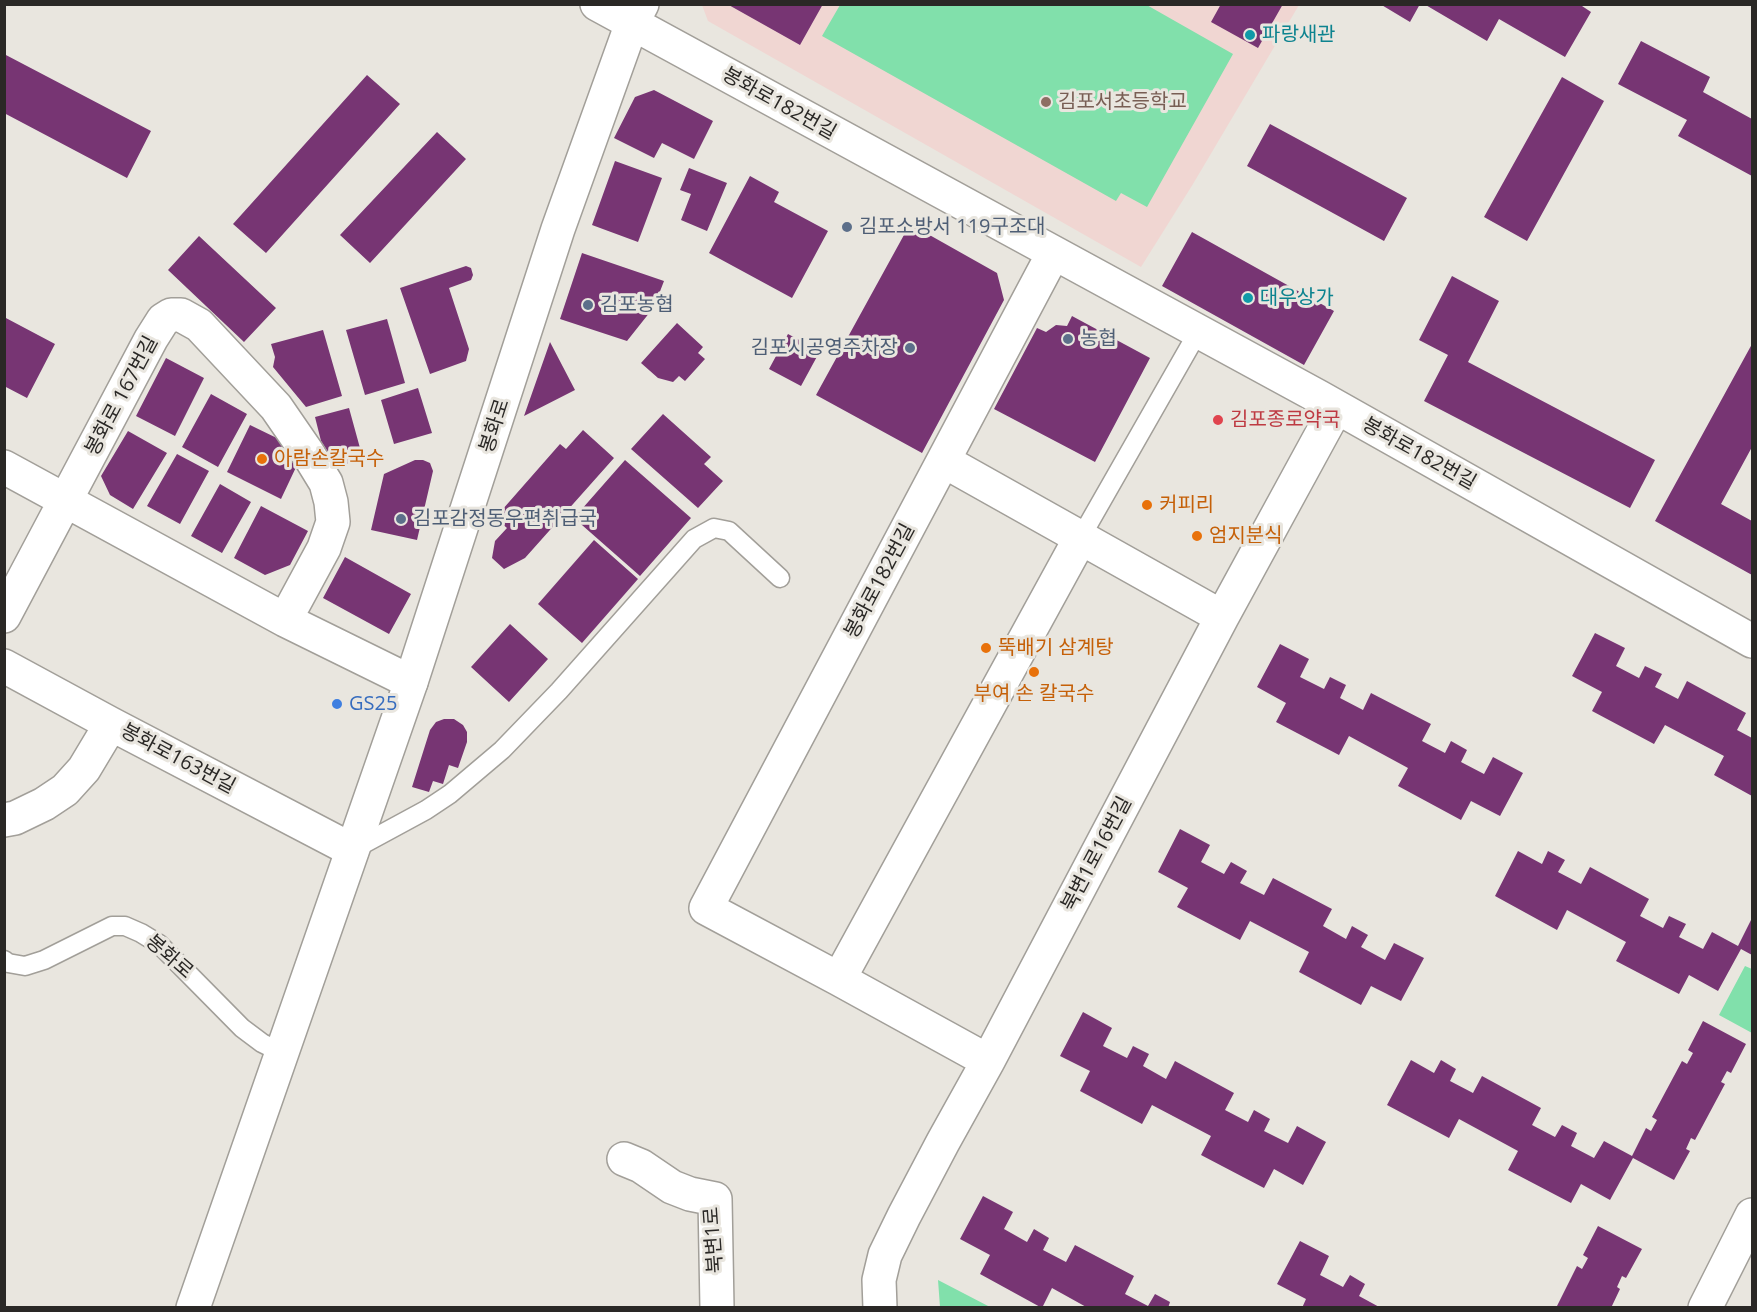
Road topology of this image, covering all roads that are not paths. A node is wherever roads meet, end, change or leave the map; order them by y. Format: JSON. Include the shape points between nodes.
{"nodes":[{"id":1,"x":597,"y":4,"type":"edge"},
{"id":2,"x":637,"y":14,"type":"edge"},
{"id":3,"x":1053,"y":254,"type":"junction"},
{"id":4,"x":1198,"y":332,"type":"junction"},
{"id":5,"x":1336,"y":408,"type":"junction"},
{"id":6,"x":944,"y":461,"type":"junction"},
{"id":7,"x":4,"y":467,"type":"edge"},
{"id":8,"x":67,"y":500,"type":"junction"},
{"id":9,"x":1081,"y":537,"type":"junction"},
{"id":10,"x":780,"y":578,"type":"dead end"},
{"id":11,"x":4,"y":615,"type":"edge"},
{"id":12,"x":1222,"y":617,"type":"junction"},
{"id":13,"x":285,"y":620,"type":"junction"},
{"id":14,"x":1752,"y":641,"type":"edge"},
{"id":15,"x":4,"y":666,"type":"edge"},
{"id":16,"x":411,"y":682,"type":"junction"},
{"id":17,"x":111,"y":724,"type":"junction"},
{"id":18,"x":4,"y":820,"type":"edge"},
{"id":19,"x":352,"y":850,"type":"junction"},
{"id":20,"x":4,"y":960,"type":"edge"},
{"id":21,"x":839,"y":979,"type":"junction"},
{"id":22,"x":282,"y":1053,"type":"junction"},
{"id":23,"x":988,"y":1061,"type":"junction"},
{"id":24,"x":624,"y":1159,"type":"dead end"},
{"id":25,"x":1752,"y":1215,"type":"edge"},
{"id":26,"x":193,"y":1308,"type":"edge"},
{"id":27,"x":717,"y":1308,"type":"edge"},
{"id":28,"x":880,"y":1308,"type":"edge"},
{"id":29,"x":1705,"y":1308,"type":"edge"}],
"edges":[{"from":1,"to":2,"type":"street","name":"봉화로182번길"},
{"from":2,"to":3,"type":"street","name":"봉화로182번길"},
{"from":2,"to":16,"type":"street","name":"봉화로","via":[[558,229]]},
{"from":3,"to":4,"type":"street","name":"봉화로182번길"},
{"from":3,"to":6,"type":"street","name":"봉화로182번길"},
{"from":4,"to":5,"type":"street","name":"봉화로182번길"},
{"from":4,"to":9,"type":"lane"},
{"from":5,"to":12,"type":"street","name":"북변1로16번길"},
{"from":5,"to":14,"type":"street","name":"봉화로182번길"},
{"from":6,"to":9,"type":"street"},
{"from":6,"to":21,"type":"street","name":"봉화로182번길","via":[[706,908]]},
{"from":7,"to":8,"type":"street"},
{"from":8,"to":11,"type":"street","name":"봉화로 167번길"},
{"from":8,"to":13,"type":"street"},
{"from":8,"to":13,"type":"street","name":"봉화로 167번길","via":[[151,339],[163,320],[181,315],[199,325],[276,406],[326,483],[333,522],[324,548]]},
{"from":9,"to":12,"type":"street"},
{"from":9,"to":21,"type":"street"},
{"from":10,"to":19,"type":"lane","via":[[729,531],[714,528],[694,539],[502,750],[442,799]]},
{"from":12,"to":23,"type":"street","name":"북변1로16번길"},
{"from":13,"to":16,"type":"street"},
{"from":15,"to":17,"type":"street","name":"봉화로163번길"},
{"from":16,"to":19,"type":"street","name":"봉화로"},
{"from":17,"to":18,"type":"street","via":[[84,769],[65,790],[44,804]]},
{"from":17,"to":19,"type":"street","name":"봉화로163번길"},
{"from":19,"to":22,"type":"street","name":"봉화로"},
{"from":20,"to":22,"type":"lane","name":"봉화로","via":[[25,966],[112,926],[125,926],[159,944],[242,1028]]},
{"from":21,"to":23,"type":"street"},
{"from":22,"to":26,"type":"street","name":"봉화로"},
{"from":23,"to":28,"type":"street","name":"북변1로16번길","via":[[885,1255],[879,1280]]},
{"from":24,"to":27,"type":"street","name":"북변1로","via":[[672,1187],[715,1199]]},
{"from":25,"to":29,"type":"street"}]}
